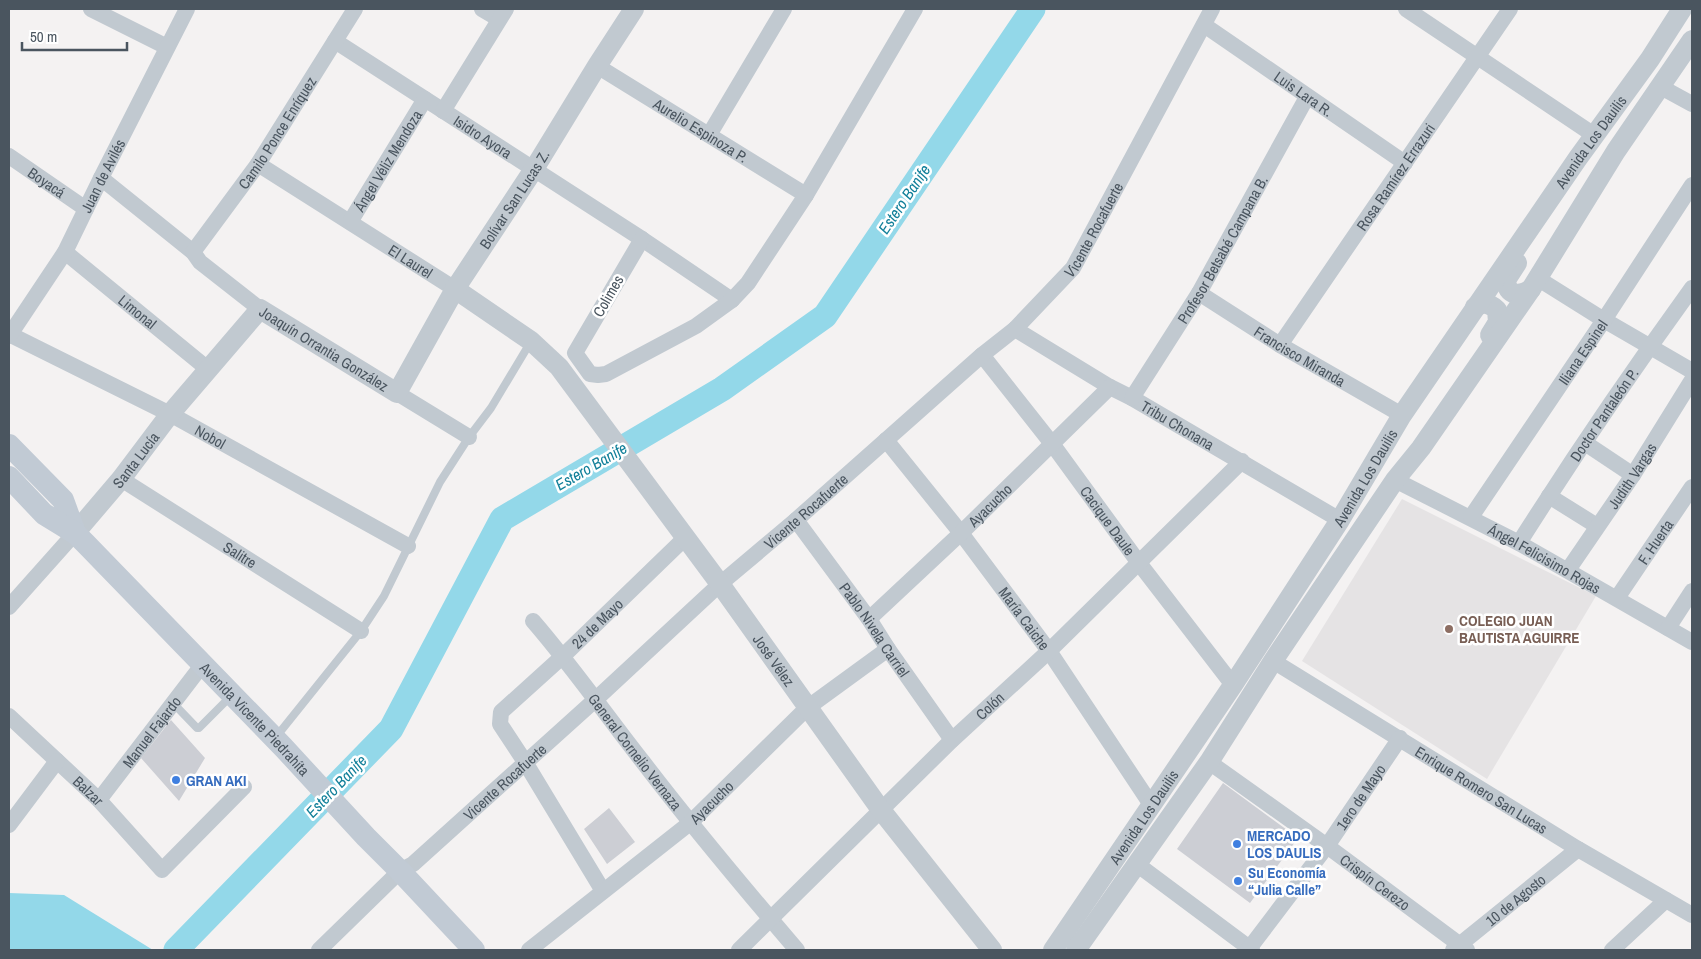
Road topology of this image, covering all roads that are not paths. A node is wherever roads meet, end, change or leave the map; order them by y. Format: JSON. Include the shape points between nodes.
{"nodes":[{"id":1,"x":91,"y":9,"type":"edge"},
{"id":2,"x":187,"y":9,"type":"edge"},
{"id":3,"x":355,"y":9,"type":"edge"},
{"id":4,"x":482,"y":9,"type":"edge"},
{"id":5,"x":634,"y":9,"type":"edge"},
{"id":6,"x":784,"y":9,"type":"edge"},
{"id":7,"x":913,"y":9,"type":"edge"},
{"id":8,"x":1212,"y":9,"type":"edge"},
{"id":9,"x":1406,"y":9,"type":"edge"},
{"id":10,"x":1510,"y":9,"type":"edge"},
{"id":11,"x":1682,"y":9,"type":"edge"},
{"id":12,"x":503,"y":14,"type":"edge"},
{"id":13,"x":1204,"y":25,"type":"junction"},
{"id":14,"x":1692,"y":40,"type":"edge"},
{"id":15,"x":335,"y":41,"type":"junction"},
{"id":16,"x":166,"y":47,"type":"junction"},
{"id":17,"x":1478,"y":57,"type":"junction"},
{"id":18,"x":597,"y":66,"type":"junction"},
{"id":19,"x":1659,"y":86,"type":"junction"},
{"id":20,"x":1307,"y":97,"type":"junction"},
{"id":21,"x":425,"y":99,"type":"junction"},
{"id":22,"x":1692,"y":104,"type":"edge"},
{"id":23,"x":443,"y":111,"type":"junction"},
{"id":24,"x":710,"y":135,"type":"junction"},
{"id":25,"x":1594,"y":135,"type":"junction"},
{"id":26,"x":9,"y":156,"type":"edge"},
{"id":27,"x":1578,"y":158,"type":"junction"},
{"id":28,"x":1405,"y":163,"type":"junction"},
{"id":29,"x":258,"y":164,"type":"junction"},
{"id":30,"x":534,"y":169,"type":"junction"},
{"id":31,"x":101,"y":178,"type":"junction"},
{"id":32,"x":1692,"y":185,"type":"edge"},
{"id":33,"x":806,"y":195,"type":"junction"},
{"id":34,"x":86,"y":209,"type":"junction"},
{"id":35,"x":350,"y":222,"type":"junction"},
{"id":36,"x":642,"y":239,"type":"junction"},
{"id":37,"x":65,"y":252,"type":"junction"},
{"id":38,"x":193,"y":252,"type":"junction"},
{"id":39,"x":1534,"y":283,"type":"junction"},
{"id":40,"x":1692,"y":288,"type":"edge"},
{"id":41,"x":455,"y":289,"type":"junction"},
{"id":42,"x":1199,"y":292,"type":"junction"},
{"id":43,"x":732,"y":300,"type":"junction"},
{"id":44,"x":1475,"y":307,"type":"junction"},
{"id":45,"x":260,"y":310,"type":"junction"},
{"id":46,"x":1604,"y":320,"type":"junction"},
{"id":47,"x":1015,"y":328,"type":"junction"},
{"id":48,"x":9,"y":335,"type":"edge"},
{"id":49,"x":531,"y":341,"type":"junction"},
{"id":50,"x":1280,"y":345,"type":"junction"},
{"id":51,"x":1650,"y":347,"type":"junction"},
{"id":52,"x":982,"y":355,"type":"junction"},
{"id":53,"x":559,"y":367,"type":"joint"},
{"id":54,"x":209,"y":370,"type":"junction"},
{"id":55,"x":1692,"y":371,"type":"edge"},
{"id":56,"x":1692,"y":380,"type":"edge"},
{"id":57,"x":1110,"y":388,"type":"junction"},
{"id":58,"x":398,"y":393,"type":"junction"},
{"id":59,"x":1132,"y":398,"type":"junction"},
{"id":60,"x":170,"y":414,"type":"junction"},
{"id":61,"x":1402,"y":415,"type":"junction"},
{"id":62,"x":469,"y":437,"type":"junction"},
{"id":63,"x":886,"y":440,"type":"junction"},
{"id":64,"x":1585,"y":443,"type":"junction"},
{"id":65,"x":9,"y":445,"type":"edge"},
{"id":66,"x":1053,"y":445,"type":"junction"},
{"id":67,"x":1421,"y":448,"type":"junction"},
{"id":68,"x":1242,"y":461,"type":"junction"},
{"id":69,"x":1633,"y":474,"type":"junction"},
{"id":70,"x":9,"y":477,"type":"edge"},
{"id":71,"x":121,"y":479,"type":"junction"},
{"id":72,"x":1395,"y":480,"type":"junction"},
{"id":73,"x":1692,"y":487,"type":"edge"},
{"id":74,"x":1549,"y":496,"type":"junction"},
{"id":75,"x":1470,"y":518,"type":"junction"},
{"id":76,"x":796,"y":520,"type":"junction"},
{"id":77,"x":1340,"y":520,"type":"junction"},
{"id":78,"x":1597,"y":526,"type":"junction"},
{"id":79,"x":75,"y":533,"type":"junction"},
{"id":80,"x":961,"y":533,"type":"junction"},
{"id":81,"x":685,"y":538,"type":"junction"},
{"id":82,"x":1519,"y":543,"type":"junction"},
{"id":83,"x":408,"y":546,"type":"junction"},
{"id":84,"x":1139,"y":563,"type":"junction"},
{"id":85,"x":1568,"y":570,"type":"junction"},
{"id":86,"x":720,"y":584,"type":"junction"},
{"id":87,"x":1692,"y":591,"type":"edge"},
{"id":88,"x":1617,"y":598,"type":"junction"},
{"id":89,"x":9,"y":607,"type":"edge"},
{"id":90,"x":868,"y":619,"type":"junction"},
{"id":91,"x":532,"y":621,"type":"dead end"},
{"id":92,"x":1668,"y":628,"type":"junction"},
{"id":93,"x":361,"y":631,"type":"junction"},
{"id":94,"x":1692,"y":642,"type":"edge"},
{"id":95,"x":888,"y":649,"type":"junction"},
{"id":96,"x":1050,"y":651,"type":"junction"},
{"id":97,"x":563,"y":656,"type":"junction"},
{"id":98,"x":1273,"y":661,"type":"junction"},
{"id":99,"x":203,"y":664,"type":"junction"},
{"id":100,"x":1233,"y":685,"type":"junction"},
{"id":101,"x":233,"y":695,"type":"junction"},
{"id":102,"x":595,"y":700,"type":"junction"},
{"id":103,"x":173,"y":703,"type":"junction"},
{"id":104,"x":808,"y":708,"type":"junction"},
{"id":105,"x":9,"y":716,"type":"edge"},
{"id":106,"x":1400,"y":738,"type":"junction"},
{"id":107,"x":952,"y":740,"type":"junction"},
{"id":108,"x":279,"y":743,"type":"junction"},
{"id":109,"x":57,"y":761,"type":"junction"},
{"id":110,"x":525,"y":762,"type":"junction"},
{"id":111,"x":1209,"y":762,"type":"junction"},
{"id":112,"x":244,"y":787,"type":"dead end"},
{"id":113,"x":99,"y":800,"type":"junction"},
{"id":114,"x":1152,"y":806,"type":"junction"},
{"id":115,"x":881,"y":810,"type":"junction"},
{"id":116,"x":690,"y":823,"type":"junction"},
{"id":117,"x":9,"y":825,"type":"edge"},
{"id":118,"x":1327,"y":846,"type":"junction"},
{"id":119,"x":1578,"y":849,"type":"junction"},
{"id":120,"x":1138,"y":865,"type":"junction"},
{"id":121,"x":400,"y":871,"type":"junction"},
{"id":122,"x":603,"y":891,"type":"junction"},
{"id":123,"x":1666,"y":900,"type":"junction"},
{"id":124,"x":1692,"y":916,"type":"edge"},
{"id":125,"x":771,"y":920,"type":"junction"},
{"id":126,"x":1460,"y":948,"type":"edge"},
{"id":127,"x":319,"y":950,"type":"edge"},
{"id":128,"x":474,"y":950,"type":"edge"},
{"id":129,"x":529,"y":950,"type":"edge"},
{"id":130,"x":739,"y":950,"type":"edge"},
{"id":131,"x":797,"y":950,"type":"edge"},
{"id":132,"x":992,"y":950,"type":"edge"},
{"id":133,"x":1053,"y":950,"type":"edge"},
{"id":134,"x":1076,"y":950,"type":"edge"},
{"id":135,"x":1250,"y":950,"type":"edge"},
{"id":136,"x":1612,"y":950,"type":"edge"}],
"edges":[{"from":1,"to":16,"type":"street"},
{"from":2,"to":16,"type":"street","name":"Juan de Avilés"},
{"from":3,"to":15,"type":"street","name":"Camilo Ponce Enríquez"},
{"from":4,"to":12,"type":"street"},
{"from":5,"to":18,"type":"street","name":"Bolívar San Lucas Z."},
{"from":6,"to":24,"type":"street"},
{"from":7,"to":33,"type":"street"},
{"from":8,"to":13,"type":"street","name":"Vicente Rocafuerte"},
{"from":9,"to":17,"type":"street"},
{"from":10,"to":17,"type":"street","name":"Rosa Ramírez Errazuri"},
{"from":11,"to":25,"type":"street","name":"Avenida Los Dauilis"},
{"from":12,"to":23,"type":"street","name":"Ángel Véliz Mendoza"},
{"from":13,"to":20,"type":"street","name":"Luis Lara R."},
{"from":13,"to":47,"type":"street","name":"Vicente Rocafuerte","via":[[1073,268]]},
{"from":14,"to":19,"type":"street","name":"Avenida Los Dauilis"},
{"from":15,"to":21,"type":"street","name":"Isidro Ayora"},
{"from":15,"to":29,"type":"street","name":"Camilo Ponce Enríquez"},
{"from":16,"to":31,"type":"street","name":"Juan de Avilés"},
{"from":17,"to":25,"type":"street"},
{"from":17,"to":28,"type":"street","name":"Rosa Ramírez Errazuri"},
{"from":18,"to":24,"type":"street","name":"Aurelio Espinoza P."},
{"from":18,"to":30,"type":"street","name":"Bolívar San Lucas Z."},
{"from":19,"to":22,"type":"street"},
{"from":19,"to":39,"type":"street","name":"Avenida Los Dauilis"},
{"from":20,"to":28,"type":"street","name":"Luis Lara R."},
{"from":20,"to":42,"type":"street","name":"Profesor Betsabé Campana B."},
{"from":21,"to":23,"type":"street","name":"Isidro Ayora"},
{"from":21,"to":35,"type":"street","name":"Ángel Véliz Mendoza"},
{"from":23,"to":30,"type":"street","name":"Isidro Ayora"},
{"from":24,"to":33,"type":"street","name":"Aurelio Espinoza P."},
{"from":25,"to":27,"type":"street","name":"Avenida Los Dauilis"},
{"from":26,"to":34,"type":"street","name":"Boyacá"},
{"from":27,"to":39,"type":"street","via":[[1570,181],[1506,280],[1507,287],[1516,294],[1522,294]]},
{"from":27,"to":44,"type":"street","name":"Avenida Los Dauilis"},
{"from":28,"to":50,"type":"street","name":"Rosa Ramírez Errazuri"},
{"from":29,"to":35,"type":"street","name":"El Laurel"},
{"from":29,"to":38,"type":"street","name":"Camilo Ponce Enríquez"},
{"from":30,"to":36,"type":"street","name":"Isidro Ayora"},
{"from":30,"to":41,"type":"street","name":"Bolívar San Lucas Z."},
{"from":31,"to":34,"type":"street","name":"Juan de Avilés"},
{"from":31,"to":38,"type":"street","name":"Joaquín Orrantia González"},
{"from":32,"to":46,"type":"street","name":"Iliana Espinel"},
{"from":33,"to":43,"type":"street","via":[[748,282]]},
{"from":34,"to":37,"type":"street","name":"Juan de Avilés"},
{"from":35,"to":41,"type":"street","name":"El Laurel"},
{"from":36,"to":43,"type":"street","name":"Isidro Ayora"},
{"from":36,"to":43,"type":"street","name":"Colimes","via":[[575,353],[590,374],[606,374],[696,326]]},
{"from":37,"to":48,"type":"street","name":"Juan de Avilés"},
{"from":37,"to":54,"type":"street","name":"Limonal"},
{"from":38,"to":45,"type":"street","name":"Joaquín Orrantia González","via":[[200,262]]},
{"from":39,"to":46,"type":"street"},
{"from":39,"to":67,"type":"street","name":"Avenida Los Dauilis"},
{"from":40,"to":51,"type":"street","name":"Doctor Pantaleón P."},
{"from":41,"to":49,"type":"street","name":"El Laurel"},
{"from":41,"to":58,"type":"street","name":"Bolívar San Lucas Z."},
{"from":42,"to":50,"type":"street","name":"Francisco Miranda"},
{"from":42,"to":59,"type":"street","name":"Profesor Betsabé Campana B."},
{"from":44,"to":61,"type":"street","name":"Avenida Los Dauilis"},
{"from":44,"to":67,"type":"street","via":[[1491,305],[1498,310],[1498,322],[1437,413]]},
{"from":45,"to":54,"type":"street","name":"Santa Lucía"},
{"from":45,"to":58,"type":"street","name":"Joaquín Orrantia González"},
{"from":46,"to":51,"type":"street"},
{"from":46,"to":75,"type":"street","name":"Iliana Espinel"},
{"from":47,"to":52,"type":"street","name":"Vicente Rocafuerte"},
{"from":47,"to":57,"type":"street","name":"Tribu Chonana"},
{"from":48,"to":60,"type":"street","name":"Nobol"},
{"from":49,"to":53,"type":"street","name":"El Laurel"},
{"from":49,"to":62,"type":"lane"},
{"from":50,"to":61,"type":"street","name":"Francisco Miranda"},
{"from":51,"to":55,"type":"street"},
{"from":51,"to":64,"type":"street","name":"Doctor Pantaleón P."},
{"from":52,"to":63,"type":"street","name":"Vicente Rocafuerte"},
{"from":52,"to":66,"type":"street","name":"Cacique Daule"},
{"from":53,"to":81,"type":"street","name":"José Vélez"},
{"from":54,"to":60,"type":"street","name":"Santa Lucía"},
{"from":56,"to":69,"type":"street","name":"Judith Vargas"},
{"from":57,"to":59,"type":"street","name":"Tribu Chonana"},
{"from":57,"to":66,"type":"street","name":"Ayacucho"},
{"from":58,"to":62,"type":"street","name":"Joaquín Orrantia González"},
{"from":59,"to":68,"type":"street","name":"Tribu Chonana"},
{"from":60,"to":71,"type":"street","name":"Santa Lucía"},
{"from":60,"to":83,"type":"street","name":"Nobol"},
{"from":61,"to":77,"type":"street","name":"Avenida Los Dauilis"},
{"from":62,"to":83,"type":"lane","via":[[440,482]]},
{"from":63,"to":76,"type":"street","name":"Vicente Rocafuerte"},
{"from":63,"to":80,"type":"street","name":"María Caiche"},
{"from":64,"to":69,"type":"street"},
{"from":64,"to":74,"type":"street","name":"Doctor Pantaleón P."},
{"from":65,"to":79,"type":"main road","name":"Avenida Vicente Piedrahíta","via":[[63,500]]},
{"from":66,"to":80,"type":"street","name":"Ayacucho"},
{"from":66,"to":84,"type":"street","name":"Cacique Daule"},
{"from":67,"to":72,"type":"street","name":"Avenida Los Dauilis"},
{"from":68,"to":77,"type":"street","name":"Tribu Chonana"},
{"from":68,"to":84,"type":"street","name":"Colón"},
{"from":69,"to":78,"type":"street","name":"Judith Vargas"},
{"from":70,"to":79,"type":"main road","name":"Avenida Vicente Piedrahíta","via":[[44,514]]},
{"from":71,"to":79,"type":"street","name":"Santa Lucía"},
{"from":71,"to":93,"type":"street","name":"Salitre"},
{"from":72,"to":75,"type":"street","name":"Ángel Felicisimo Rojas"},
{"from":72,"to":98,"type":"street","name":"Avenida Los Dauilis"},
{"from":73,"to":88,"type":"street","name":"F. Huerta"},
{"from":74,"to":78,"type":"street"},
{"from":74,"to":82,"type":"street","name":"Doctor Pantaleón P."},
{"from":75,"to":82,"type":"street","name":"Ángel Felicisimo Rojas"},
{"from":76,"to":86,"type":"street","name":"Vicente Rocafuerte"},
{"from":76,"to":90,"type":"street","name":"Pablo Nivela Carriel"},
{"from":77,"to":100,"type":"street","name":"Avenida Los Dauilis"},
{"from":78,"to":85,"type":"street","name":"Judith Vargas"},
{"from":79,"to":89,"type":"street","name":"Santa Lucía"},
{"from":79,"to":99,"type":"main road","name":"Avenida Vicente Piedrahíta"},
{"from":80,"to":90,"type":"street","name":"Ayacucho"},
{"from":80,"to":96,"type":"street","name":"María Caiche"},
{"from":81,"to":86,"type":"street","name":"José Vélez"},
{"from":81,"to":97,"type":"street","name":"24 de Mayo"},
{"from":82,"to":85,"type":"street","name":"Ángel Felicisimo Rojas"},
{"from":83,"to":93,"type":"lane","via":[[384,596]]},
{"from":84,"to":96,"type":"street","name":"Colón"},
{"from":84,"to":100,"type":"street","name":"Cacique Daule"},
{"from":85,"to":88,"type":"street","name":"Ángel Felicisimo Rojas"},
{"from":86,"to":102,"type":"street","name":"Vicente Rocafuerte"},
{"from":86,"to":104,"type":"street","name":"José Vélez"},
{"from":87,"to":92,"type":"street"},
{"from":88,"to":92,"type":"street","name":"Ángel Felicisimo Rojas"},
{"from":90,"to":95,"type":"street","name":"Pablo Nivela Carriel"},
{"from":91,"to":97,"type":"street","name":"General Cornelio Vernaza"},
{"from":92,"to":94,"type":"street","name":"Ángel Felicisimo Rojas"},
{"from":93,"to":108,"type":"lane"},
{"from":95,"to":104,"type":"street","name":"Ayacucho"},
{"from":95,"to":107,"type":"street","name":"Pablo Nivela Carriel"},
{"from":96,"to":107,"type":"street","name":"Colón"},
{"from":96,"to":114,"type":"street","name":"María Caiche"},
{"from":97,"to":102,"type":"street","name":"General Cornelio Vernaza"},
{"from":97,"to":110,"type":"street","name":"24 de Mayo","via":[[501,712],[500,724]]},
{"from":98,"to":106,"type":"street","name":"Enrique Romero San Lucas"},
{"from":98,"to":111,"type":"street","name":"Avenida Los Dauilis"},
{"from":99,"to":101,"type":"main road","name":"Avenida Vicente Piedrahíta"},
{"from":99,"to":103,"type":"street","name":"Manuel Fajardo"},
{"from":100,"to":114,"type":"street","name":"Avenida Los Dauilis"},
{"from":101,"to":103,"type":"lane","via":[[199,728]]},
{"from":101,"to":108,"type":"main road","name":"Avenida Vicente Piedrahíta"},
{"from":102,"to":110,"type":"street","name":"Vicente Rocafuerte"},
{"from":102,"to":116,"type":"street","name":"General Cornelio Vernaza"},
{"from":103,"to":113,"type":"street","name":"Manuel Fajardo"},
{"from":104,"to":115,"type":"street","name":"José Vélez"},
{"from":104,"to":116,"type":"street","name":"Ayacucho"},
{"from":105,"to":109,"type":"street","name":"Balzar"},
{"from":106,"to":118,"type":"street","name":"1ero de Mayo"},
{"from":106,"to":119,"type":"street","name":"Enrique Romero San Lucas"},
{"from":107,"to":115,"type":"street","name":"Colón"},
{"from":108,"to":121,"type":"main road","name":"Avenida Vicente Piedrahíta"},
{"from":109,"to":113,"type":"street","name":"Balzar"},
{"from":109,"to":117,"type":"street"},
{"from":110,"to":121,"type":"street","name":"Vicente Rocafuerte","via":[[413,864]]},
{"from":110,"to":122,"type":"street"},
{"from":111,"to":118,"type":"street","name":"Crispín Cerezo"},
{"from":111,"to":120,"type":"street","name":"Avenida Los Dauilis"},
{"from":112,"to":113,"type":"street","name":"Balzar","via":[[162,870]]},
{"from":114,"to":133,"type":"street","name":"Avenida Los Dauilis"},
{"from":115,"to":125,"type":"street","name":"Colón"},
{"from":115,"to":132,"type":"street","name":"José Vélez"},
{"from":116,"to":122,"type":"street","name":"Ayacucho"},
{"from":116,"to":125,"type":"street","name":"General Cornelio Vernaza"},
{"from":118,"to":126,"type":"street","name":"Crispín Cerezo"},
{"from":118,"to":135,"type":"street","name":"1ero de Mayo"},
{"from":119,"to":123,"type":"street","name":"Enrique Romero San Lucas"},
{"from":119,"to":126,"type":"street","name":"10 de Agosto"},
{"from":120,"to":134,"type":"street","name":"Avenida Los Dauilis"},
{"from":120,"to":135,"type":"street"},
{"from":121,"to":127,"type":"street","name":"Vicente Rocafuerte"},
{"from":121,"to":128,"type":"main road","name":"Avenida Vicente Piedrahíta"},
{"from":122,"to":129,"type":"street","name":"Ayacucho"},
{"from":123,"to":124,"type":"street","name":"Enrique Romero San Lucas"},
{"from":123,"to":136,"type":"street"},
{"from":125,"to":130,"type":"street","name":"Colón"},
{"from":125,"to":131,"type":"street","name":"General Cornelio Vernaza"}]}
